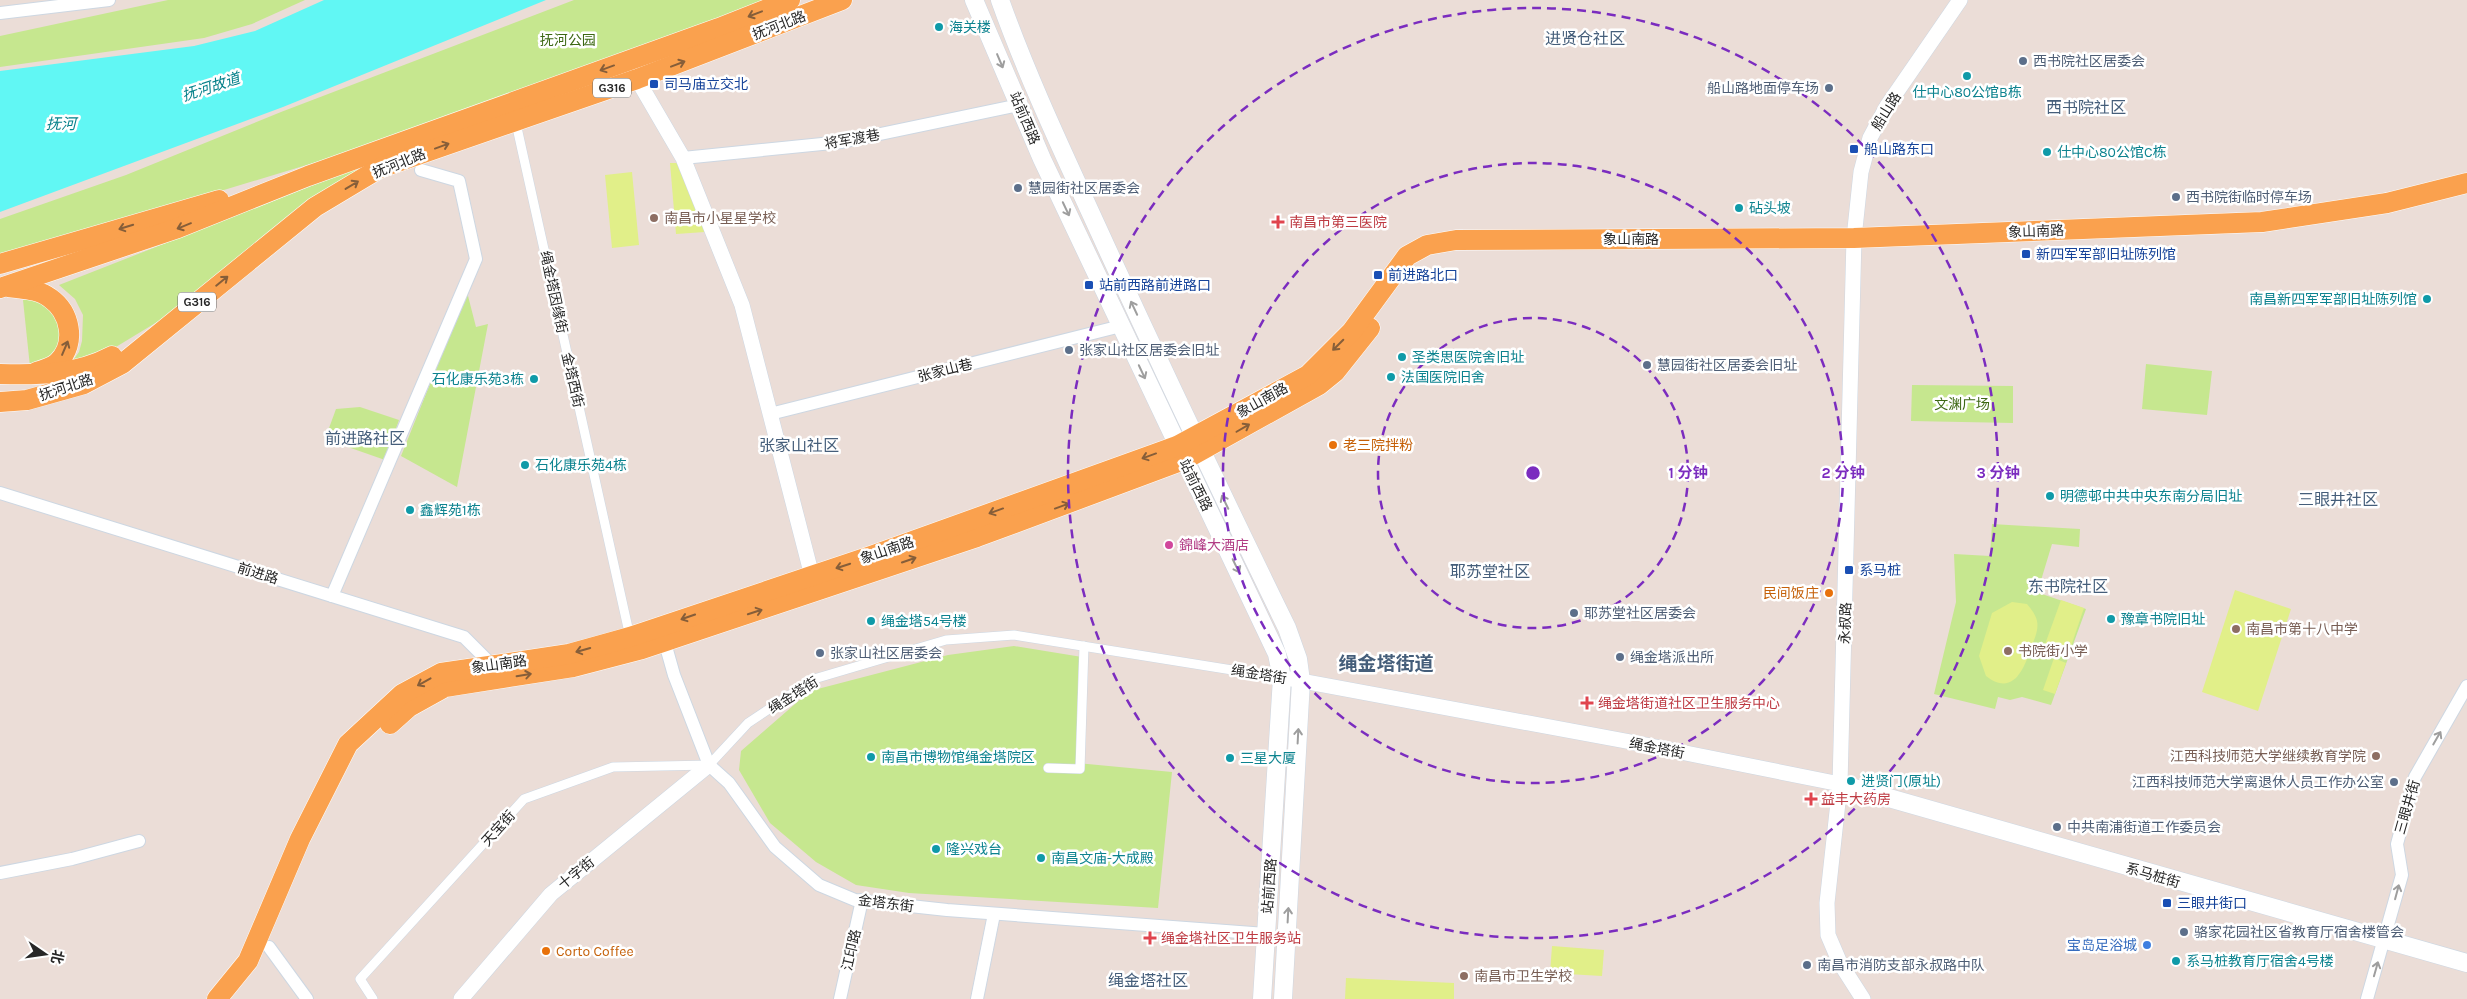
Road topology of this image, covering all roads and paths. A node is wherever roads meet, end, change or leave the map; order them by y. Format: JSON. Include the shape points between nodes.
{"nodes":[{"id":1,"x":109,"y":0,"type":"edge"},
{"id":2,"x":790,"y":0,"type":"edge"},
{"id":3,"x":842,"y":0,"type":"edge"},
{"id":4,"x":974,"y":0,"type":"edge"},
{"id":5,"x":1000,"y":0,"type":"edge"},
{"id":6,"x":1012,"y":0,"type":"edge"},
{"id":7,"x":1960,"y":0,"type":"edge"},
{"id":8,"x":0,"y":13,"type":"edge"},
{"id":9,"x":1010,"y":28,"type":"junction"},
{"id":10,"x":638,"y":79,"type":"junction"},
{"id":11,"x":1019,"y":105,"type":"junction"},
{"id":12,"x":516,"y":122,"type":"junction"},
{"id":13,"x":683,"y":158,"type":"junction"},
{"id":14,"x":421,"y":170,"type":"dead end"},
{"id":15,"x":308,"y":176,"type":"junction"},
{"id":16,"x":2467,"y":183,"type":"edge"},
{"id":17,"x":2467,"y":196,"type":"edge"},
{"id":18,"x":1854,"y":244,"type":"junction"},
{"id":19,"x":0,"y":264,"type":"edge"},
{"id":20,"x":2,"y":288,"type":"edge"},
{"id":21,"x":168,"y":325,"type":"junction"},
{"id":22,"x":1121,"y":326,"type":"junction"},
{"id":23,"x":0,"y":374,"type":"edge"},
{"id":24,"x":28,"y":375,"type":"junction"},
{"id":25,"x":0,"y":402,"type":"edge"},
{"id":26,"x":770,"y":414,"type":"junction"},
{"id":27,"x":1189,"y":449,"type":"junction"},
{"id":28,"x":0,"y":493,"type":"edge"},
{"id":29,"x":812,"y":576,"type":"junction"},
{"id":30,"x":332,"y":596,"type":"junction"},
{"id":31,"x":662,"y":634,"type":"junction"},
{"id":32,"x":630,"y":637,"type":"junction"},
{"id":33,"x":1084,"y":646,"type":"junction"},
{"id":34,"x":494,"y":672,"type":"junction"},
{"id":35,"x":1282,"y":678,"type":"junction"},
{"id":36,"x":1301,"y":681,"type":"junction"},
{"id":37,"x":2467,"y":686,"type":"edge"},
{"id":38,"x":709,"y":765,"type":"junction"},
{"id":39,"x":1048,"y":768,"type":"dead end"},
{"id":40,"x":1840,"y":784,"type":"junction"},
{"id":41,"x":139,"y":841,"type":"dead end"},
{"id":42,"x":0,"y":872,"type":"edge"},
{"id":43,"x":862,"y":900,"type":"junction"},
{"id":44,"x":994,"y":914,"type":"junction"},
{"id":45,"x":1266,"y":934,"type":"junction"},
{"id":46,"x":2385,"y":939,"type":"junction"},
{"id":47,"x":270,"y":947,"type":"junction"},
{"id":48,"x":2467,"y":963,"type":"edge"},
{"id":49,"x":217,"y":999,"type":"edge"},
{"id":50,"x":231,"y":999,"type":"edge"},
{"id":51,"x":307,"y":999,"type":"edge"},
{"id":52,"x":373,"y":999,"type":"edge"},
{"id":53,"x":461,"y":999,"type":"edge"},
{"id":54,"x":840,"y":999,"type":"edge"},
{"id":55,"x":977,"y":999,"type":"edge"},
{"id":56,"x":1262,"y":999,"type":"edge"},
{"id":57,"x":1283,"y":999,"type":"edge"},
{"id":58,"x":1863,"y":999,"type":"edge"},
{"id":59,"x":2367,"y":999,"type":"edge"}],
"edges":[{"from":1,"to":8,"type":"street"},
{"from":2,"to":15,"type":"main road","name":"抚河北路","number":"G316","one_way":true},
{"from":10,"to":3,"type":"main road","name":"抚河北路","number":"G316","one_way":true},
{"from":4,"to":11,"type":"main road","name":"站前西路","one_way":true},
{"from":5,"to":9,"type":"main road","name":"站前西路"},
{"from":6,"to":9,"type":"main road"},
{"from":7,"to":18,"type":"street","name":"船山路","via":[[1887,106],[1870,138],[1861,172]]},
{"from":27,"to":9,"type":"main road","name":"站前西路","one_way":true},
{"from":10,"to":12,"type":"main road","name":"抚河北路","number":"G316"},
{"from":10,"to":13,"type":"street"},
{"from":11,"to":13,"type":"street","name":"将军渡巷","via":[[842,142]]},
{"from":11,"to":22,"type":"main road","name":"站前西路","one_way":true},
{"from":21,"to":12,"type":"main road","name":"抚河北路","number":"G316","one_way":true,"via":[[315,207],[380,168]]},
{"from":12,"to":32,"type":"street","name":"金塔西街"},
{"from":13,"to":26,"type":"street","via":[[742,305]]},
{"from":14,"to":30,"type":"street","via":[[459,181],[476,259]]},
{"from":15,"to":19,"type":"main road","one_way":true},
{"from":15,"to":20,"type":"main road","name":"抚河北路","number":"G316","one_way":true,"via":[[178,228]]},
{"from":16,"to":18,"type":"main road","name":"象山南路","via":[[2386,203],[2262,222]]},
{"from":17,"to":18,"type":"main road","name":"象山南路","via":[[2389,215],[2263,235]]},
{"from":18,"to":27,"type":"main road","name":"象山南路","via":[[1441,252],[1416,266],[1356,347],[1319,386]]},
{"from":18,"to":40,"type":"street","name":"永叔路"},
{"from":24,"to":20,"type":"main road","one_way":true,"via":[[58,363],[70,332],[64,310],[49,296],[29,290]]},
{"from":21,"to":24,"type":"main road","via":[[96,364],[60,374]]},
{"from":21,"to":25,"type":"main road","name":"抚河北路","number":"G316","via":[[122,364],[84,384],[27,400]]},
{"from":22,"to":26,"type":"street","name":"张家山巷"},
{"from":22,"to":27,"type":"main road","name":"站前西路","one_way":true},
{"from":23,"to":24,"type":"main road"},
{"from":26,"to":29,"type":"street"},
{"from":27,"to":29,"type":"main road","name":"象山南路","one_way":true},
{"from":31,"to":27,"type":"main road","name":"象山南路","one_way":true,"via":[[969,540]]},
{"from":27,"to":35,"type":"main road","name":"站前西路","one_way":true,"via":[[1277,654]]},
{"from":36,"to":27,"type":"main road","name":"站前西路","one_way":true,"via":[[1298,659],[1287,628]]},
{"from":28,"to":30,"type":"street","name":"前进路"},
{"from":29,"to":31,"type":"main road","name":"象山南路","one_way":true},
{"from":30,"to":34,"type":"street","name":"前进路","via":[[464,637]]},
{"from":31,"to":32,"type":"main road","name":"象山南路"},
{"from":34,"to":31,"type":"main road","name":"象山南路","one_way":true,"via":[[572,667]]},
{"from":31,"to":38,"type":"street","name":"金塔东街","via":[[674,675]]},
{"from":32,"to":34,"type":"main road","name":"象山南路","one_way":true},
{"from":33,"to":35,"type":"street","name":"绳金塔街"},
{"from":33,"to":38,"type":"street","name":"绳金塔街","via":[[1014,635],[946,640],[814,679],[748,723]]},
{"from":33,"to":39,"type":"street","via":[[1080,769]]},
{"from":34,"to":47,"type":"main road","name":"象山南路","via":[[445,687],[416,703],[356,756],[307,854]]},
{"from":34,"to":49,"type":"main road","name":"象山南路","one_way":true,"via":[[441,673],[402,694],[348,744],[300,839],[248,961]]},
{"from":35,"to":36,"type":"street","name":"绳金塔街"},
{"from":35,"to":45,"type":"main road","name":"站前西路"},
{"from":36,"to":40,"type":"street","name":"绳金塔街"},
{"from":57,"to":36,"type":"main road","name":"站前西路","one_way":true},
{"from":46,"to":37,"type":"street","name":"三眼井街","one_way":true,"via":[[2402,875],[2397,844],[2415,777]]},
{"from":38,"to":43,"type":"street","name":"金塔东街","via":[[729,783],[775,847],[819,885],[854,900]]},
{"from":38,"to":52,"type":"street","name":"天宝街","via":[[613,767],[524,799],[360,979]]},
{"from":38,"to":53,"type":"street","name":"十字街","via":[[550,894]]},
{"from":40,"to":46,"type":"main road","name":"系马桩街"},
{"from":40,"to":58,"type":"street","name":"永叔路","via":[[1827,903],[1828,935],[1840,963]]},
{"from":41,"to":42,"type":"street","via":[[72,859]]},
{"from":43,"to":44,"type":"street","name":"金塔东街"},
{"from":43,"to":54,"type":"street","name":"江印路"},
{"from":44,"to":45,"type":"street","name":"金塔东街"},
{"from":44,"to":55,"type":"street"},
{"from":45,"to":56,"type":"main road","name":"站前西路"},
{"from":46,"to":48,"type":"main road","name":"系马桩街"},
{"from":59,"to":46,"type":"street","name":"三眼井街","one_way":true},
{"from":47,"to":50,"type":"main road","name":"象山南路"},
{"from":47,"to":51,"type":"street"}]}
